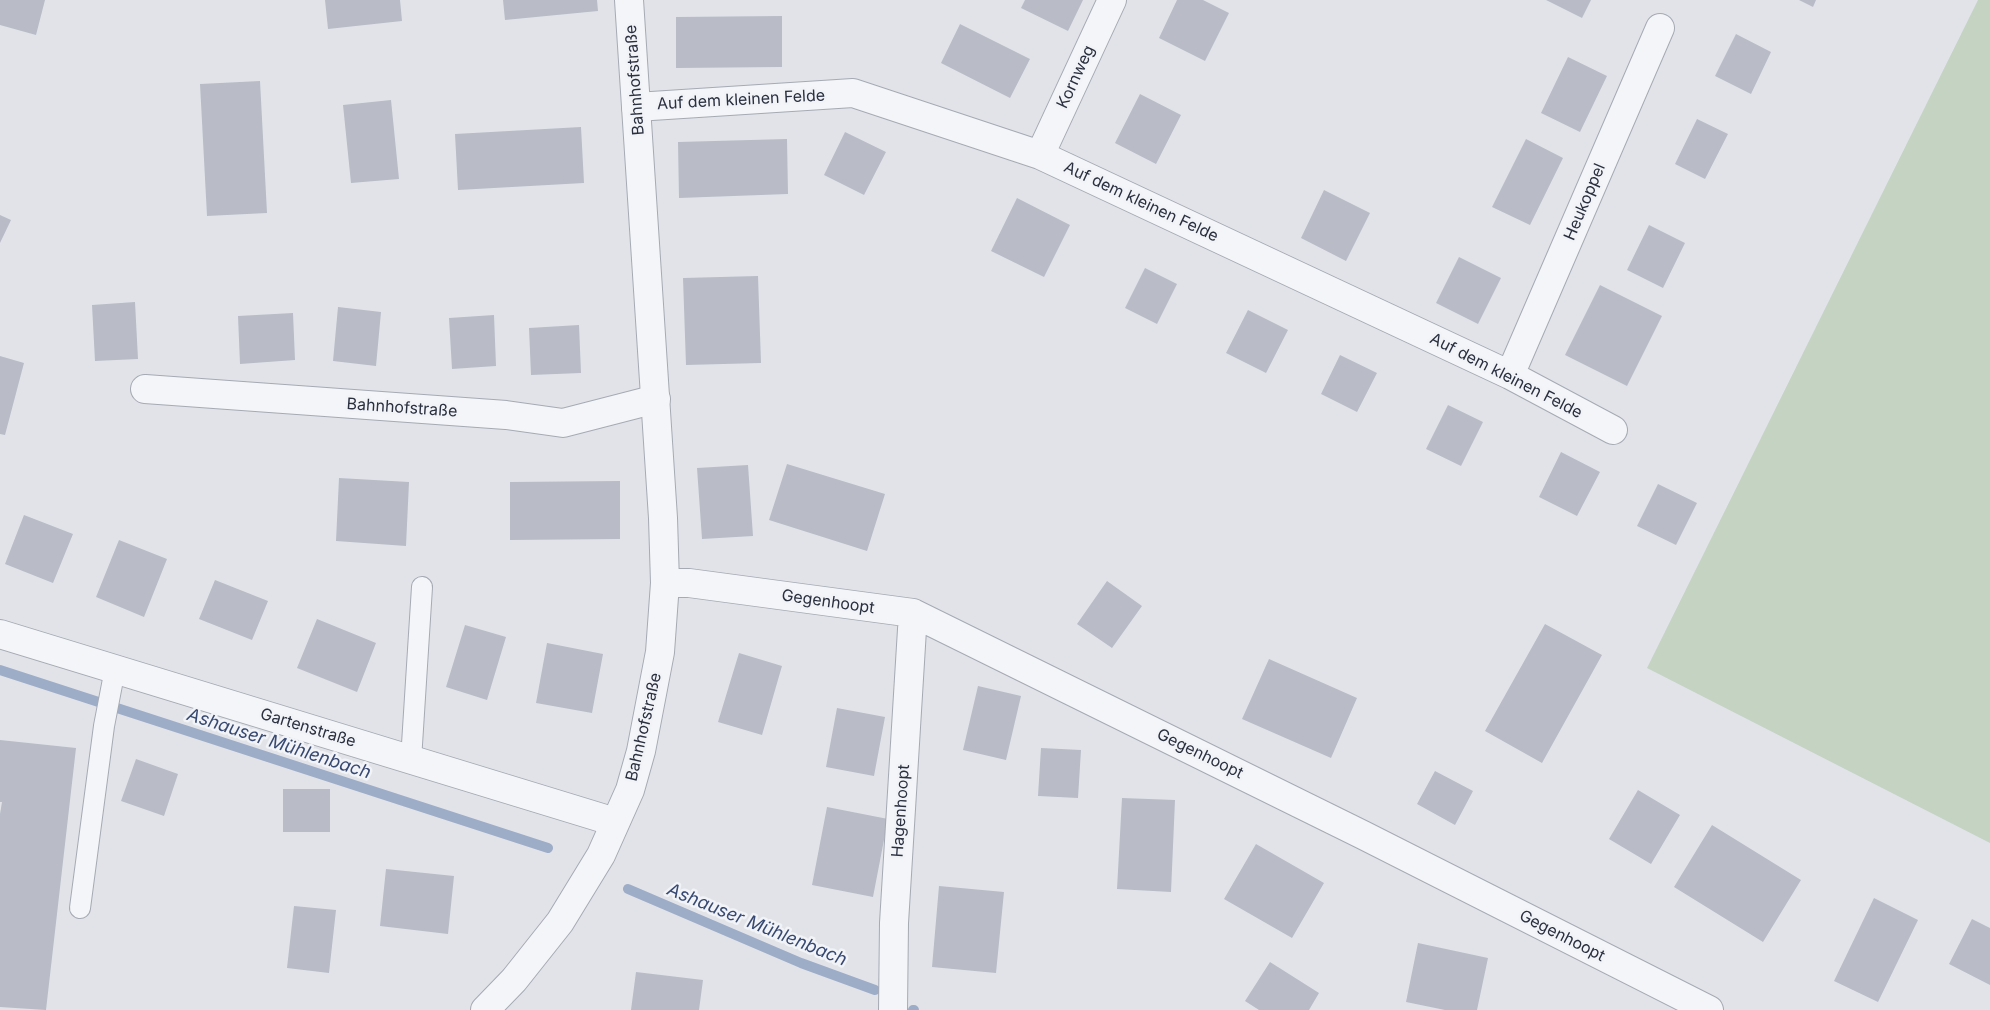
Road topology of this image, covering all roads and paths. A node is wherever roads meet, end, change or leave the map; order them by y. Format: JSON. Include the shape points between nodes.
{"nodes":[{"id":1,"x":629,"y":0,"type":"edge"},
{"id":2,"x":1112,"y":0,"type":"edge"},
{"id":3,"x":1660,"y":28,"type":"dead end"},
{"id":4,"x":636,"y":107,"type":"junction"},
{"id":5,"x":1040,"y":155,"type":"junction"},
{"id":6,"x":1510,"y":375,"type":"junction"},
{"id":7,"x":145,"y":389,"type":"dead end"},
{"id":8,"x":656,"y":399,"type":"junction"},
{"id":9,"x":1613,"y":430,"type":"dead end"},
{"id":10,"x":665,"y":583,"type":"junction"},
{"id":11,"x":422,"y":587,"type":"dead end"},
{"id":12,"x":913,"y":613,"type":"junction"},
{"id":13,"x":0,"y":634,"type":"edge"},
{"id":14,"x":112,"y":681,"type":"junction"},
{"id":15,"x":411,"y":760,"type":"junction"},
{"id":16,"x":616,"y":822,"type":"junction"},
{"id":17,"x":80,"y":908,"type":"dead end"},
{"id":18,"x":486,"y":1010,"type":"edge"},
{"id":19,"x":893,"y":1010,"type":"edge"},
{"id":20,"x":1709,"y":1010,"type":"edge"}],
"edges":[{"from":1,"to":4,"type":"street","name":"Bahnhofstraße"},
{"from":2,"to":5,"type":"street","name":"Kornweg"},
{"from":3,"to":6,"type":"street","name":"Heukoppel"},
{"from":4,"to":5,"type":"street","name":"Auf dem kleinen Felde","via":[[852,93]]},
{"from":4,"to":8,"type":"street","name":"Bahnhofstraße"},
{"from":5,"to":6,"type":"street","name":"Auf dem kleinen Felde"},
{"from":6,"to":9,"type":"street","name":"Auf dem kleinen Felde"},
{"from":7,"to":8,"type":"street","name":"Bahnhofstraße","via":[[506,415],[563,423]]},
{"from":8,"to":10,"type":"street","name":"Bahnhofstraße"},
{"from":10,"to":12,"type":"street","name":"Gegenhoopt","via":[[689,583]]},
{"from":10,"to":16,"type":"street","name":"Bahnhofstraße","via":[[660,652],[651,703],[630,790]]},
{"from":11,"to":15,"type":"lane"},
{"from":12,"to":19,"type":"street","name":"Hagenhoopt","via":[[894,923]]},
{"from":12,"to":20,"type":"street","name":"Gegenhoopt","via":[[1363,834]]},
{"from":13,"to":14,"type":"street","name":"Gartenstraße"},
{"from":14,"to":15,"type":"street","name":"Gartenstraße"},
{"from":14,"to":17,"type":"lane"},
{"from":15,"to":16,"type":"street","name":"Gartenstraße"},
{"from":16,"to":18,"type":"street","name":"Bahnhofstraße","via":[[601,855],[560,922]]}]}
